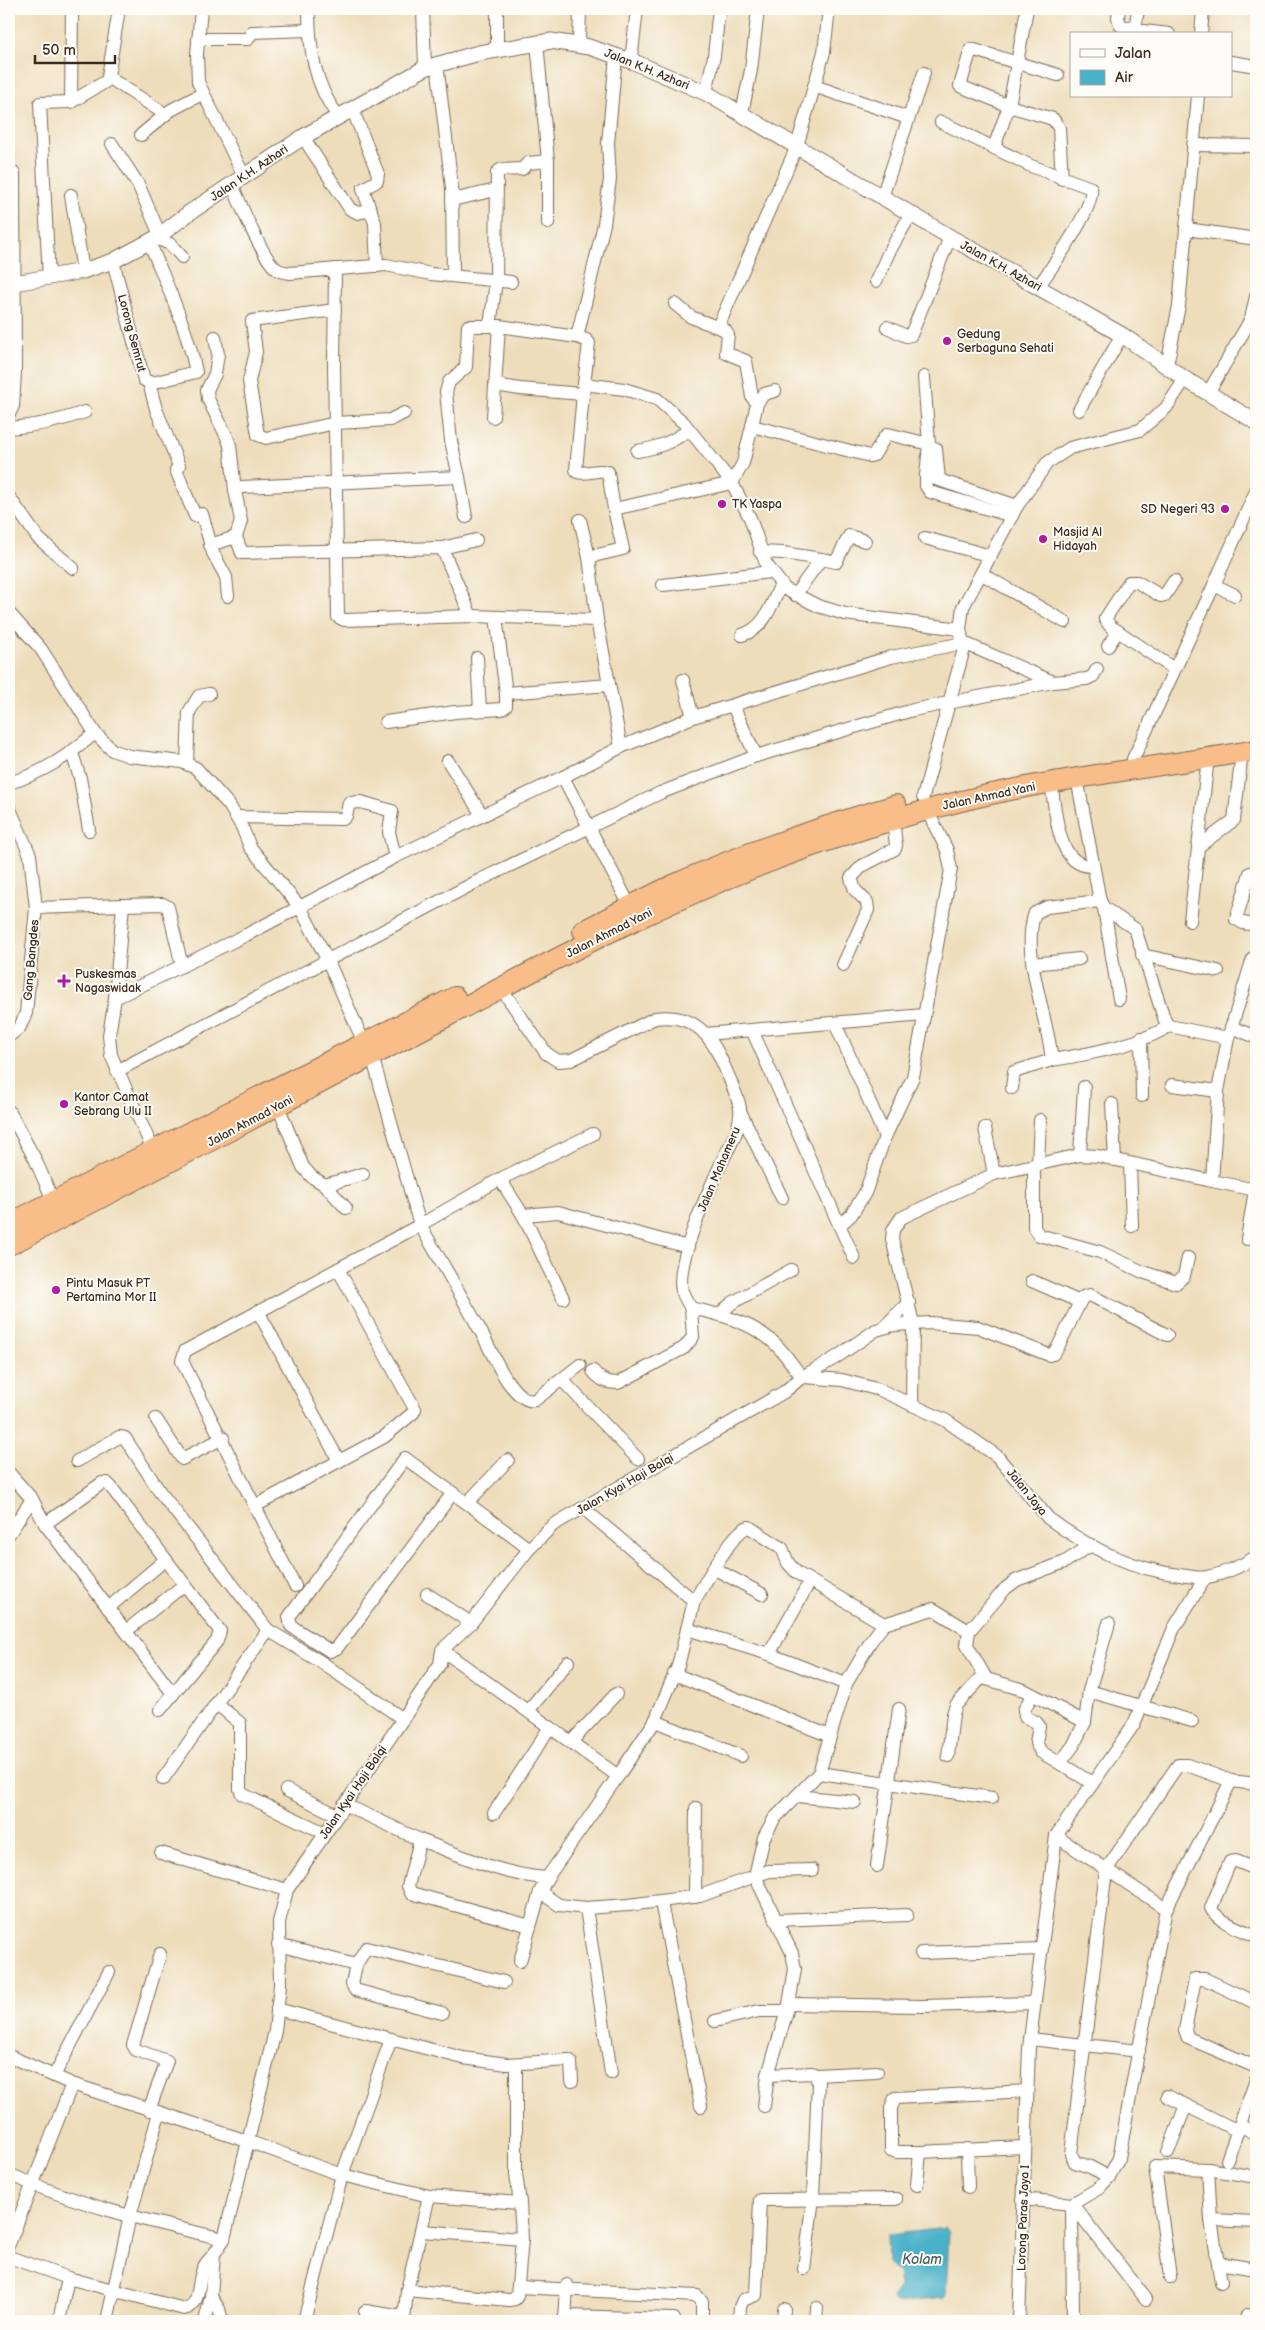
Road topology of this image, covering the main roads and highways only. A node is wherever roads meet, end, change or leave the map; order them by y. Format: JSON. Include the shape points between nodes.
{"nodes":[{"id":1,"x":1251,"y":747,"type":"edge"},
{"id":2,"x":925,"y":803,"type":"junction"},
{"id":3,"x":368,"y":1050,"type":"junction"},
{"id":4,"x":9,"y":1224,"type":"edge"},
{"id":5,"x":9,"y":1245,"type":"edge"}],
"edges":[{"from":1,"to":2,"type":"highway","name":"Jalan Ahmad Yani","via":[[1208,757]]},
{"from":1,"to":2,"type":"highway","name":"Jalan Ahmad Yani","via":[[1133,759],[1010,778]]},
{"from":2,"to":3,"type":"highway","name":"Jalan Ahmad Yani","via":[[893,820],[812,846],[679,898],[501,988]]},
{"from":2,"to":3,"type":"highway","name":"Jalan Ahmad Yani","via":[[772,845],[713,867],[630,906]]},
{"from":3,"to":4,"type":"highway","name":"Jalan Ahmad Yani","via":[[153,1150]]},
{"from":3,"to":5,"type":"highway","name":"Jalan Ahmad Yani","via":[[278,1106]]}]}
